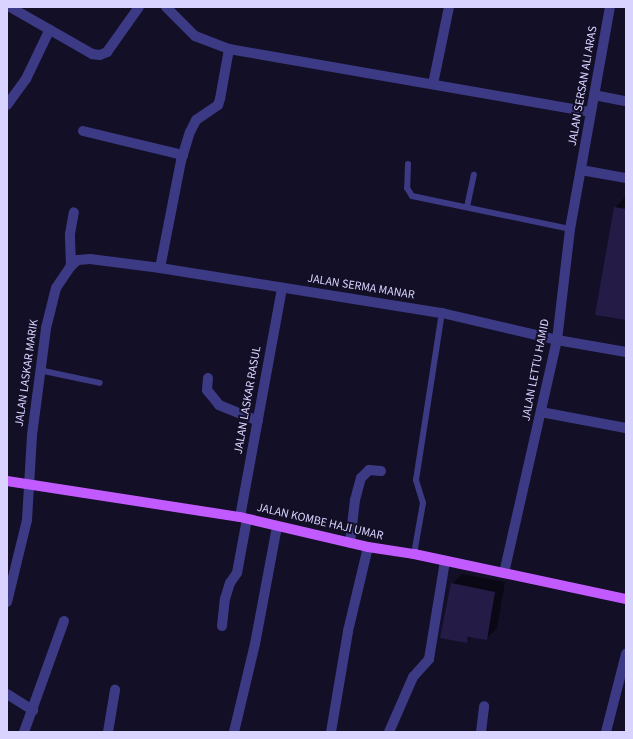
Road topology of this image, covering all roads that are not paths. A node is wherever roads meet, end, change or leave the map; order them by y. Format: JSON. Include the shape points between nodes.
{"nodes":[{"id":1,"x":10,"y":7,"type":"edge"},
{"id":2,"x":139,"y":7,"type":"edge"},
{"id":3,"x":166,"y":7,"type":"edge"},
{"id":4,"x":449,"y":7,"type":"edge"},
{"id":5,"x":610,"y":7,"type":"edge"},
{"id":6,"x":50,"y":29,"type":"junction"},
{"id":7,"x":229,"y":49,"type":"junction"},
{"id":8,"x":433,"y":84,"type":"junction"},
{"id":9,"x":594,"y":95,"type":"junction"},
{"id":10,"x":626,"y":101,"type":"edge"},
{"id":11,"x":7,"y":105,"type":"edge"},
{"id":12,"x":590,"y":112,"type":"junction"},
{"id":13,"x":83,"y":131,"type":"dead end"},
{"id":14,"x":183,"y":155,"type":"junction"},
{"id":15,"x":408,"y":164,"type":"dead end"},
{"id":16,"x":581,"y":170,"type":"junction"},
{"id":17,"x":474,"y":175,"type":"dead end"},
{"id":18,"x":626,"y":178,"type":"edge"},
{"id":19,"x":467,"y":207,"type":"junction"},
{"id":20,"x":74,"y":212,"type":"dead end"},
{"id":21,"x":570,"y":229,"type":"junction"},
{"id":22,"x":71,"y":266,"type":"junction"},
{"id":23,"x":160,"y":268,"type":"junction"},
{"id":24,"x":282,"y":288,"type":"junction"},
{"id":25,"x":442,"y":313,"type":"junction"},
{"id":26,"x":557,"y":340,"type":"junction"},
{"id":27,"x":626,"y":352,"type":"edge"},
{"id":28,"x":39,"y":370,"type":"junction"},
{"id":29,"x":208,"y":378,"type":"dead end"},
{"id":30,"x":100,"y":383,"type":"dead end"},
{"id":31,"x":541,"y":412,"type":"junction"},
{"id":32,"x":258,"y":421,"type":"junction"},
{"id":33,"x":626,"y":428,"type":"edge"},
{"id":34,"x":381,"y":471,"type":"dead end"},
{"id":35,"x":7,"y":481,"type":"edge"},
{"id":36,"x":31,"y":486,"type":"junction"},
{"id":37,"x":244,"y":518,"type":"junction"},
{"id":38,"x":277,"y":526,"type":"junction"},
{"id":39,"x":350,"y":543,"type":"junction"},
{"id":40,"x":368,"y":548,"type":"junction"},
{"id":41,"x":414,"y":554,"type":"junction"},
{"id":42,"x":445,"y":561,"type":"junction"},
{"id":43,"x":504,"y":573,"type":"junction"},
{"id":44,"x":626,"y":599,"type":"edge"},
{"id":45,"x":7,"y":602,"type":"edge"},
{"id":46,"x":64,"y":621,"type":"dead end"},
{"id":47,"x":222,"y":626,"type":"dead end"},
{"id":48,"x":626,"y":654,"type":"edge"},
{"id":49,"x":115,"y":690,"type":"dead end"},
{"id":50,"x":7,"y":694,"type":"edge"},
{"id":51,"x":484,"y":706,"type":"dead end"},
{"id":52,"x":33,"y":710,"type":"junction"},
{"id":53,"x":24,"y":732,"type":"edge"},
{"id":54,"x":108,"y":732,"type":"edge"},
{"id":55,"x":234,"y":732,"type":"edge"},
{"id":56,"x":331,"y":732,"type":"edge"},
{"id":57,"x":389,"y":732,"type":"edge"},
{"id":58,"x":481,"y":732,"type":"edge"},
{"id":59,"x":606,"y":732,"type":"edge"}],
"edges":[{"from":1,"to":6,"type":"street"},
{"from":2,"to":6,"type":"street","via":[[107,52],[100,55],[92,54]]},
{"from":3,"to":7,"type":"street","via":[[195,36]]},
{"from":4,"to":8,"type":"street"},
{"from":5,"to":9,"type":"street","name":"JALAN SERSAN ALI ARAS"},
{"from":6,"to":11,"type":"street","via":[[26,78]]},
{"from":7,"to":8,"type":"street"},
{"from":7,"to":14,"type":"street","via":[[218,105],[196,120]]},
{"from":8,"to":12,"type":"street"},
{"from":9,"to":10,"type":"street"},
{"from":9,"to":12,"type":"street","name":"JALAN SERSAN ALI ARAS"},
{"from":12,"to":16,"type":"street","name":"JALAN SERSAN ALI ARAS"},
{"from":13,"to":14,"type":"street"},
{"from":14,"to":23,"type":"street"},
{"from":15,"to":19,"type":"lane","via":[[407,188],[412,196]]},
{"from":16,"to":18,"type":"street"},
{"from":16,"to":21,"type":"street","name":"JALAN LETTU HAMID"},
{"from":17,"to":19,"type":"lane"},
{"from":19,"to":21,"type":"lane"},
{"from":20,"to":22,"type":"street","via":[[70,234]]},
{"from":21,"to":26,"type":"street","name":"JALAN LETTU HAMID"},
{"from":22,"to":23,"type":"street","name":"JALAN SERMA MANAR","via":[[78,260],[90,259]]},
{"from":22,"to":28,"type":"street","name":"JALAN LASKAR MARIK","via":[[56,288]]},
{"from":23,"to":24,"type":"street","name":"JALAN SERMA MANAR"},
{"from":24,"to":25,"type":"street","name":"JALAN SERMA MANAR"},
{"from":24,"to":32,"type":"street","name":"JALAN LASKAR RASUL"},
{"from":25,"to":26,"type":"street","name":"JALAN SERMA MANAR"},
{"from":25,"to":41,"type":"lane","via":[[416,480],[423,503]]},
{"from":26,"to":27,"type":"street","name":"JALAN SERMA MANAR"},
{"from":26,"to":31,"type":"street","name":"JALAN LETTU HAMID"},
{"from":28,"to":30,"type":"lane"},
{"from":28,"to":36,"type":"street","name":"JALAN LASKAR MARIK","via":[[32,435]]},
{"from":29,"to":32,"type":"street","via":[[208,390],[219,405]]},
{"from":31,"to":33,"type":"street"},
{"from":31,"to":43,"type":"street","name":"JALAN LETTU HAMID"},
{"from":32,"to":37,"type":"street","name":"JALAN LASKAR RASUL"},
{"from":34,"to":39,"type":"street","via":[[369,470],[361,478],[355,500]]},
{"from":35,"to":36,"type":"main road","name":"JALAN KOMBE HAJI UMAR"},
{"from":36,"to":37,"type":"main road","name":"JALAN KOMBE HAJI UMAR"},
{"from":36,"to":45,"type":"street","name":"JALAN LASKAR MARIK","via":[[27,520]]},
{"from":37,"to":38,"type":"main road","name":"JALAN KOMBE HAJI UMAR"},
{"from":37,"to":47,"type":"street","name":"JALAN LASKAR RASUL","via":[[237,573],[230,583],[225,599]]},
{"from":38,"to":39,"type":"main road","name":"JALAN KOMBE HAJI UMAR"},
{"from":38,"to":55,"type":"street","via":[[255,644]]},
{"from":39,"to":40,"type":"main road","name":"JALAN KOMBE HAJI UMAR"},
{"from":40,"to":41,"type":"main road","name":"JALAN KOMBE HAJI UMAR"},
{"from":40,"to":56,"type":"street","via":[[348,631]]},
{"from":41,"to":42,"type":"main road","name":"JALAN KOMBE HAJI UMAR"},
{"from":42,"to":43,"type":"main road","name":"JALAN KOMBE HAJI UMAR"},
{"from":42,"to":57,"type":"street","via":[[429,659],[413,677]]},
{"from":43,"to":44,"type":"main road","name":"JALAN KOMBE HAJI UMAR"},
{"from":46,"to":52,"type":"street"},
{"from":48,"to":59,"type":"street"},
{"from":49,"to":54,"type":"street"},
{"from":50,"to":52,"type":"street"},
{"from":51,"to":58,"type":"street"},
{"from":52,"to":53,"type":"street"}]}
